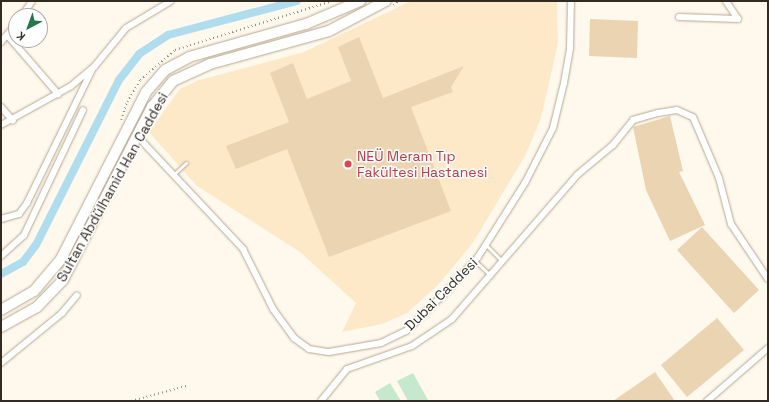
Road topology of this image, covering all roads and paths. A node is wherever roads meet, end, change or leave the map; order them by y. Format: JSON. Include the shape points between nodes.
{"nodes":[{"id":1,"x":171,"y":1,"type":"edge"},
{"id":2,"x":360,"y":1,"type":"edge"},
{"id":3,"x":399,"y":1,"type":"edge"},
{"id":4,"x":571,"y":1,"type":"edge"},
{"id":5,"x":726,"y":1,"type":"edge"},
{"id":6,"x":387,"y":5,"type":"edge"},
{"id":7,"x":679,"y":17,"type":"dead end"},
{"id":8,"x":8,"y":36,"type":"edge"},
{"id":9,"x":1,"y":42,"type":"edge"},
{"id":10,"x":18,"y":48,"type":"edge"},
{"id":11,"x":94,"y":67,"type":"junction"},
{"id":12,"x":58,"y":94,"type":"junction"},
{"id":13,"x":1,"y":107,"type":"edge"},
{"id":14,"x":83,"y":110,"type":"dead end"},
{"id":15,"x":13,"y":120,"type":"junction"},
{"id":16,"x":1,"y":125,"type":"edge"},
{"id":17,"x":138,"y":137,"type":"junction"},
{"id":18,"x":186,"y":163,"type":"dead end"},
{"id":19,"x":173,"y":175,"type":"junction"},
{"id":20,"x":1,"y":219,"type":"edge"},
{"id":21,"x":486,"y":245,"type":"junction"},
{"id":22,"x":1,"y":256,"type":"edge"},
{"id":23,"x":474,"y":260,"type":"junction"},
{"id":24,"x":503,"y":262,"type":"junction"},
{"id":25,"x":491,"y":276,"type":"junction"},
{"id":26,"x":768,"y":279,"type":"edge"},
{"id":27,"x":77,"y":295,"type":"dead end"},
{"id":28,"x":1,"y":310,"type":"edge"},
{"id":29,"x":1,"y":327,"type":"edge"},
{"id":30,"x":768,"y":348,"type":"edge"},
{"id":31,"x":1,"y":363,"type":"edge"},
{"id":32,"x":186,"y":386,"type":"dead end"},
{"id":33,"x":131,"y":401,"type":"edge"},
{"id":34,"x":322,"y":401,"type":"edge"},
{"id":35,"x":707,"y":401,"type":"edge"}],
"edges":[{"from":1,"to":11,"type":"street","via":[[126,28]]},
{"from":2,"to":28,"type":"main road","name":"Sultan Abdülhamid Han Caddesi","via":[[306,24],[189,57],[165,70],[146,92],[61,259],[34,291]]},
{"from":3,"to":6,"type":"path"},
{"from":4,"to":21,"type":"street","name":"Dubai Caddesi","via":[[570,48],[552,128],[525,184]]},
{"from":5,"to":7,"type":"street","via":[[738,19]]},
{"from":6,"to":17,"type":"main road","name":"Sultan Abdülhamid Han Caddesi","via":[[329,31],[210,64],[181,76],[158,97]]},
{"from":8,"to":9,"type":"street"},
{"from":10,"to":12,"type":"street"},
{"from":11,"to":12,"type":"street"},
{"from":11,"to":20,"type":"street","via":[[27,203],[19,214]]},
{"from":12,"to":15,"type":"street"},
{"from":13,"to":15,"type":"street"},
{"from":14,"to":22,"type":"street","via":[[24,235]]},
{"from":15,"to":16,"type":"street"},
{"from":17,"to":19,"type":"street","name":"Dubai Caddesi"},
{"from":17,"to":29,"type":"main road","name":"Sultan Abdülhamid Han Caddesi","via":[[63,280],[37,307]]},
{"from":18,"to":19,"type":"lane"},
{"from":19,"to":23,"type":"street","name":"Dubai Caddesi","via":[[243,249],[285,327],[309,349],[348,351],[380,343],[406,330]]},
{"from":21,"to":23,"type":"street","name":"Dubai Caddesi"},
{"from":21,"to":24,"type":"lane"},
{"from":23,"to":25,"type":"lane"},
{"from":24,"to":25,"type":"street"},
{"from":24,"to":26,"type":"street","via":[[552,202],[613,145],[633,120],[677,110],[693,117],[719,178],[731,224]]},
{"from":25,"to":34,"type":"street","via":[[437,330],[412,346],[347,369]]},
{"from":27,"to":31,"type":"street","via":[[62,313]]},
{"from":30,"to":35,"type":"street"},
{"from":32,"to":33,"type":"path"}]}
